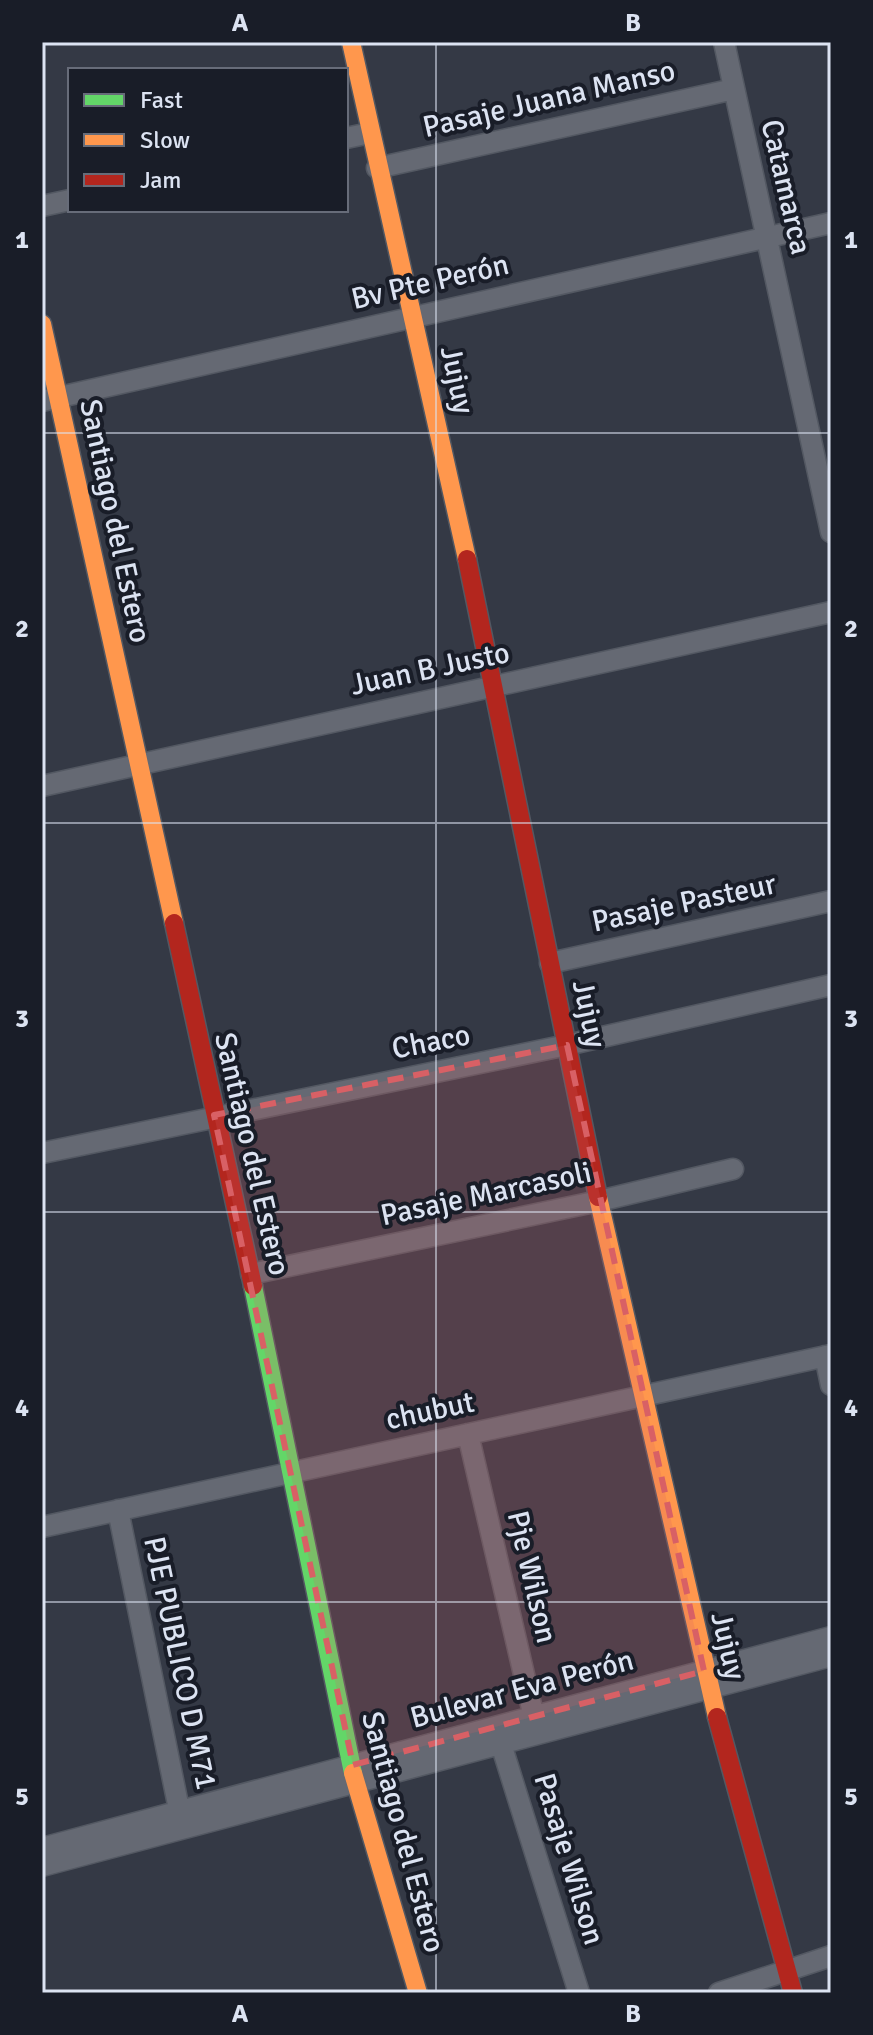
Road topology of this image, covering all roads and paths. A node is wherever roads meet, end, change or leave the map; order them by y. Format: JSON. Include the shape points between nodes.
{"nodes":[{"id":1,"x":351,"y":42,"type":"edge"},
{"id":2,"x":724,"y":42,"type":"edge"},
{"id":3,"x":734,"y":89,"type":"junction"},
{"id":4,"x":370,"y":133,"type":"junction"},
{"id":5,"x":348,"y":138,"type":"edge"},
{"id":6,"x":377,"y":168,"type":"junction"},
{"id":7,"x":68,"y":200,"type":"edge"},
{"id":8,"x":42,"y":206,"type":"edge"},
{"id":9,"x":831,"y":223,"type":"edge"},
{"id":10,"x":767,"y":237,"type":"junction"},
{"id":11,"x":414,"y":317,"type":"junction"},
{"id":12,"x":42,"y":324,"type":"edge"},
{"id":13,"x":51,"y":399,"type":"edge"},
{"id":14,"x":831,"y":532,"type":"edge"},
{"id":15,"x":831,"y":612,"type":"edge"},
{"id":16,"x":495,"y":686,"type":"junction"},
{"id":17,"x":139,"y":764,"type":"junction"},
{"id":18,"x":42,"y":786,"type":"edge"},
{"id":19,"x":831,"y":901,"type":"edge"},
{"id":20,"x":550,"y":963,"type":"junction"},
{"id":21,"x":831,"y":985,"type":"edge"},
{"id":22,"x":567,"y":1045,"type":"junction"},
{"id":23,"x":214,"y":1115,"type":"junction"},
{"id":24,"x":42,"y":1153,"type":"edge"},
{"id":25,"x":733,"y":1169,"type":"dead end"},
{"id":26,"x":599,"y":1201,"type":"junction"},
{"id":27,"x":251,"y":1274,"type":"junction"},
{"id":28,"x":828,"y":1355,"type":"edge"},
{"id":29,"x":831,"y":1385,"type":"edge"},
{"id":30,"x":645,"y":1395,"type":"junction"},
{"id":31,"x":468,"y":1434,"type":"junction"},
{"id":32,"x":292,"y":1472,"type":"junction"},
{"id":33,"x":118,"y":1510,"type":"junction"},
{"id":34,"x":42,"y":1527,"type":"edge"},
{"id":35,"x":831,"y":1637,"type":"edge"},
{"id":36,"x":831,"y":1656,"type":"edge"},
{"id":37,"x":706,"y":1680,"type":"junction"},
{"id":38,"x":536,"y":1725,"type":"junction"},
{"id":39,"x":501,"y":1744,"type":"junction"},
{"id":40,"x":354,"y":1774,"type":"junction"},
{"id":41,"x":181,"y":1820,"type":"junction"},
{"id":42,"x":42,"y":1848,"type":"edge"},
{"id":43,"x":42,"y":1866,"type":"edge"},
{"id":44,"x":831,"y":1956,"type":"edge"},
{"id":45,"x":786,"y":1971,"type":"junction"},
{"id":46,"x":418,"y":1993,"type":"edge"},
{"id":47,"x":579,"y":1993,"type":"edge"},
{"id":48,"x":719,"y":1993,"type":"edge"},
{"id":49,"x":793,"y":1993,"type":"edge"}],
"edges":[{"from":1,"to":4,"type":"street","name":"Jujuy"},
{"from":2,"to":3,"type":"street","name":"Catamarca"},
{"from":3,"to":6,"type":"street","name":"Pasaje Juana Manso"},
{"from":3,"to":10,"type":"street","name":"Catamarca"},
{"from":4,"to":5,"type":"street"},
{"from":4,"to":6,"type":"street","name":"Jujuy"},
{"from":6,"to":11,"type":"street","name":"Jujuy"},
{"from":7,"to":8,"type":"street"},
{"from":9,"to":10,"type":"street","name":"Bv Pte Perón"},
{"from":10,"to":11,"type":"street","name":"Bv Pte Perón"},
{"from":10,"to":14,"type":"street","name":"Catamarca"},
{"from":11,"to":13,"type":"street","name":"Bv Pte Perón"},
{"from":11,"to":16,"type":"street","name":"Jujuy"},
{"from":12,"to":13,"type":"street","name":"Santiago del Estero"},
{"from":13,"to":17,"type":"street","name":"Santiago del Estero"},
{"from":15,"to":16,"type":"street","name":"Juan B Justo"},
{"from":16,"to":17,"type":"street","name":"Juan B Justo"},
{"from":16,"to":20,"type":"street","name":"Jujuy"},
{"from":17,"to":18,"type":"street","name":"Juan B Justo"},
{"from":17,"to":23,"type":"street","name":"Santiago del Estero"},
{"from":19,"to":20,"type":"street","name":"Pasaje Pasteur"},
{"from":20,"to":22,"type":"street","name":"Jujuy"},
{"from":21,"to":22,"type":"street","name":"Chaco"},
{"from":22,"to":23,"type":"street","name":"Chaco"},
{"from":22,"to":26,"type":"street","name":"Jujuy"},
{"from":23,"to":24,"type":"street","name":"Chaco"},
{"from":23,"to":27,"type":"street","name":"Santiago del Estero"},
{"from":25,"to":26,"type":"street","name":"Pasaje Marcasoli"},
{"from":26,"to":27,"type":"street","name":"Pasaje Marcasoli"},
{"from":26,"to":30,"type":"street","name":"Jujuy"},
{"from":27,"to":32,"type":"street","name":"Santiago del Estero"},
{"from":28,"to":29,"type":"street"},
{"from":28,"to":30,"type":"street","name":"chubut"},
{"from":30,"to":31,"type":"street","name":"chubut"},
{"from":30,"to":37,"type":"street","name":"Jujuy"},
{"from":31,"to":32,"type":"street","name":"chubut"},
{"from":31,"to":38,"type":"street","name":"Pje Wilson"},
{"from":32,"to":33,"type":"street","name":"chubut"},
{"from":32,"to":40,"type":"street","name":"Santiago del Estero"},
{"from":33,"to":34,"type":"street","name":"chubut"},
{"from":33,"to":41,"type":"street","name":"PJE PUBLICO D M71"},
{"from":35,"to":37,"type":"street","name":"Bulevar Eva Perón"},
{"from":36,"to":37,"type":"street","name":"Bulevar Eva Perón"},
{"from":37,"to":38,"type":"street","name":"Bulevar Eva Perón"},
{"from":37,"to":45,"type":"street","name":"Jujuy"},
{"from":38,"to":39,"type":"street","name":"Bulevar Eva Perón"},
{"from":38,"to":40,"type":"street","name":"Bulevar Eva Perón"},
{"from":39,"to":40,"type":"street","name":"Bulevar Eva Perón"},
{"from":39,"to":47,"type":"street","name":"Pasaje Wilson"},
{"from":40,"to":41,"type":"street","name":"Bulevar Eva Perón"},
{"from":40,"to":46,"type":"street","name":"Santiago del Estero"},
{"from":41,"to":42,"type":"street","name":"Bulevar Eva Perón"},
{"from":41,"to":43,"type":"street","name":"Bulevar Eva Perón"},
{"from":44,"to":45,"type":"street"},
{"from":45,"to":48,"type":"street"},
{"from":45,"to":49,"type":"street","name":"Jujuy"}]}
